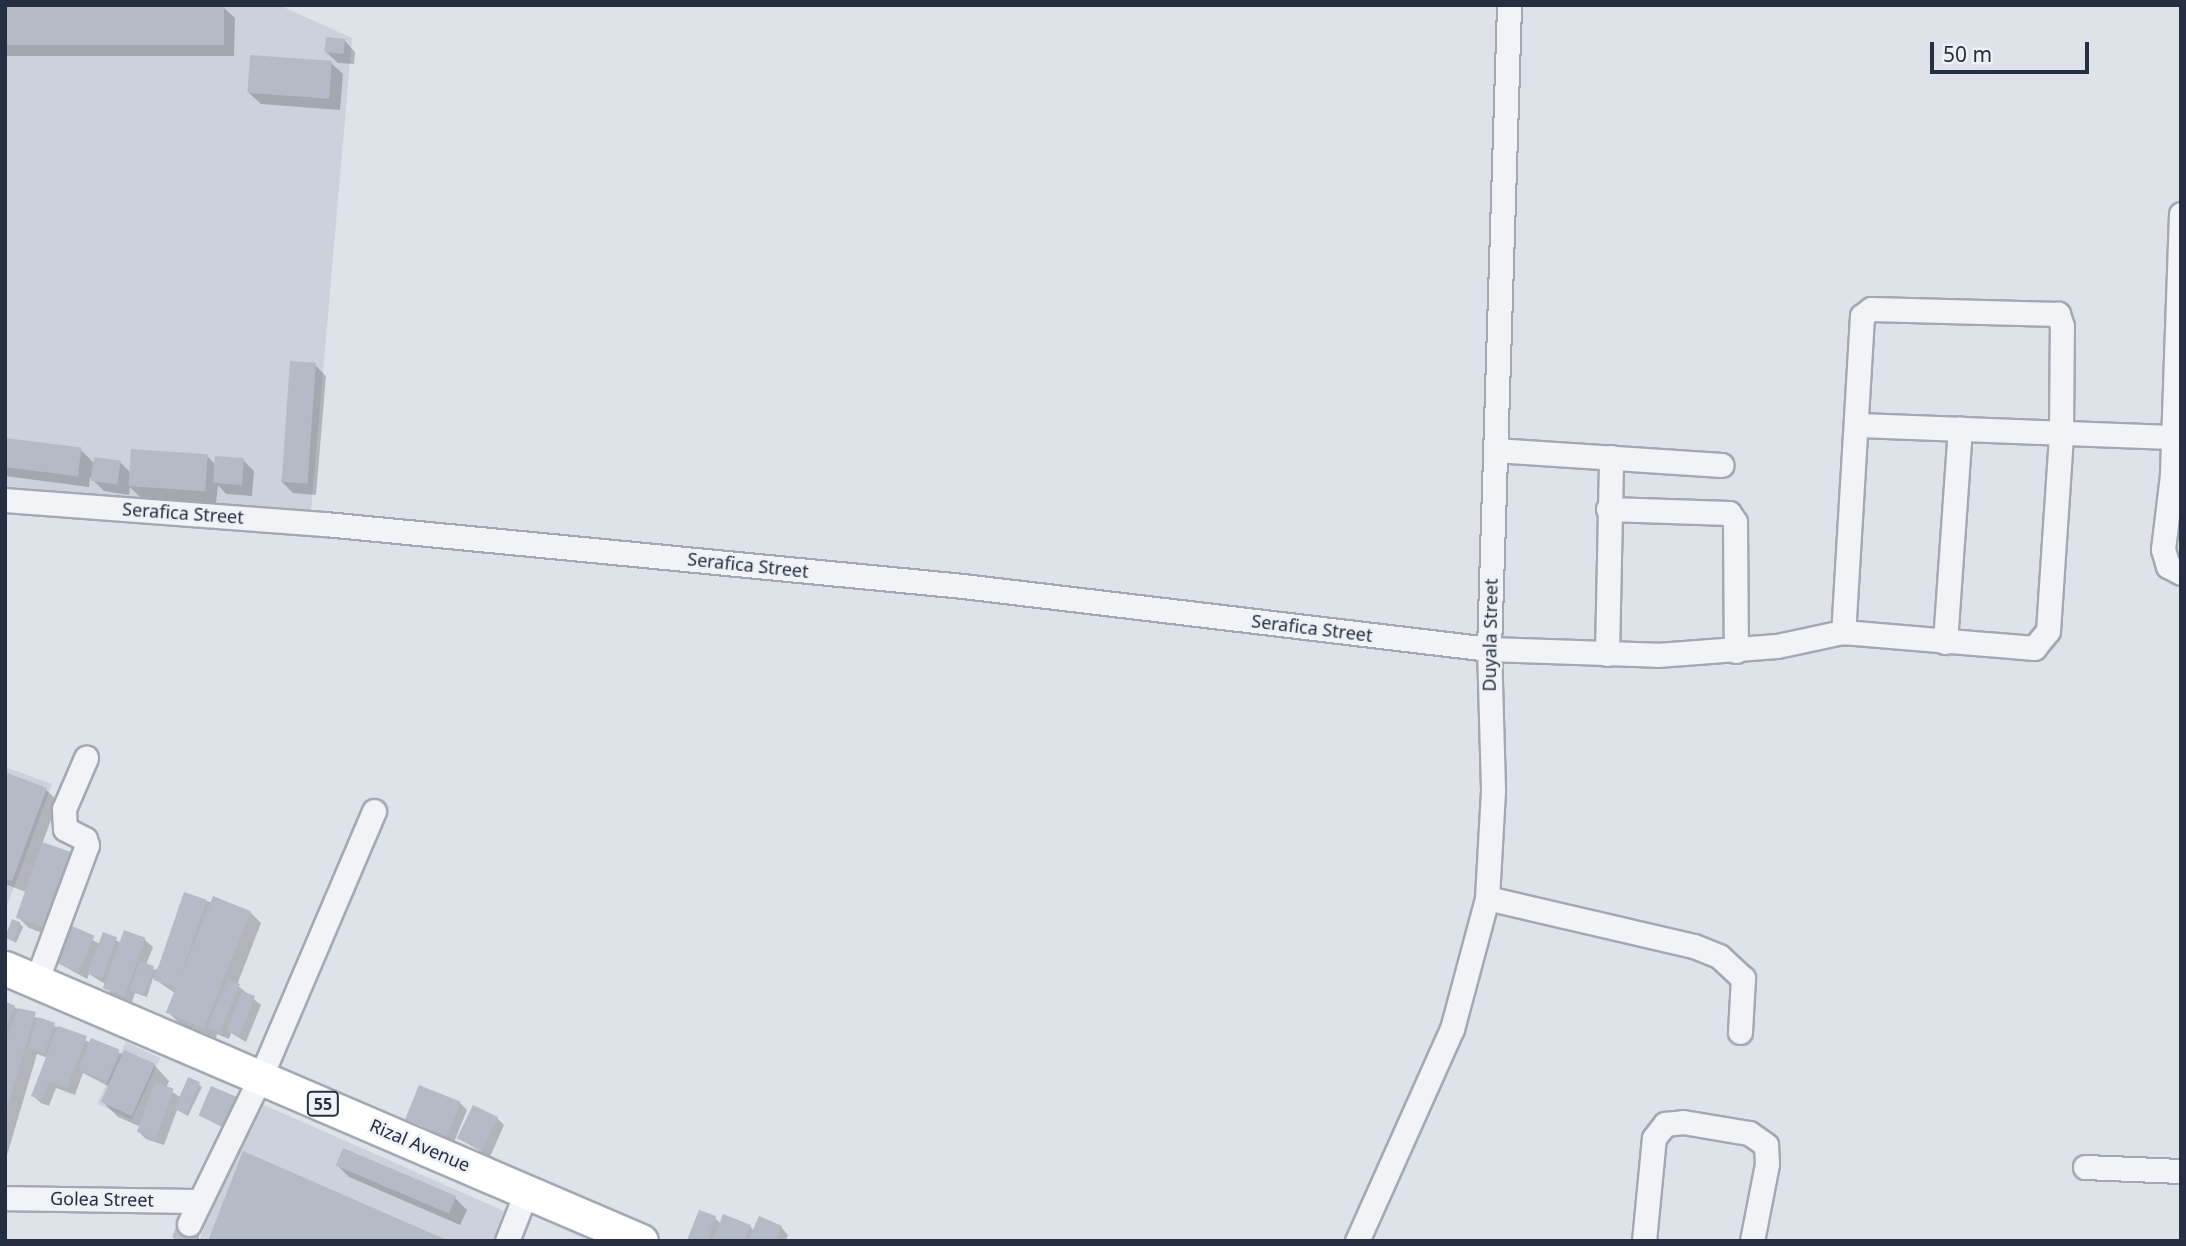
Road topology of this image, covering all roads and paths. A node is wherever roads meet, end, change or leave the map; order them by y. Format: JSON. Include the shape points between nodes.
{"nodes":[{"id":1,"x":1509,"y":5,"type":"edge"},
{"id":2,"x":2181,"y":214,"type":"edge"},
{"id":3,"x":2181,"y":236,"type":"edge"},
{"id":4,"x":1858,"y":425,"type":"junction"},
{"id":5,"x":1960,"y":429,"type":"junction"},
{"id":6,"x":2061,"y":433,"type":"junction"},
{"id":7,"x":2172,"y":437,"type":"junction"},
{"id":8,"x":1495,"y":450,"type":"junction"},
{"id":9,"x":1611,"y":457,"type":"junction"},
{"id":10,"x":1722,"y":465,"type":"dead end"},
{"id":11,"x":2177,"y":474,"type":"edge"},
{"id":12,"x":5,"y":500,"type":"edge"},
{"id":13,"x":1608,"y":509,"type":"junction"},
{"id":14,"x":2181,"y":573,"type":"edge"},
{"id":15,"x":1843,"y":632,"type":"junction"},
{"id":16,"x":1945,"y":642,"type":"junction"},
{"id":17,"x":1489,"y":649,"type":"junction"},
{"id":18,"x":1736,"y":651,"type":"junction"},
{"id":19,"x":1607,"y":654,"type":"junction"},
{"id":20,"x":86,"y":758,"type":"dead end"},
{"id":21,"x":373,"y":811,"type":"dead end"},
{"id":22,"x":1487,"y":898,"type":"junction"},
{"id":23,"x":5,"y":968,"type":"edge"},
{"id":24,"x":36,"y":982,"type":"junction"},
{"id":25,"x":1740,"y":1032,"type":"dead end"},
{"id":26,"x":261,"y":1076,"type":"junction"},
{"id":27,"x":2085,"y":1167,"type":"dead end"},
{"id":28,"x":2181,"y":1171,"type":"edge"},
{"id":29,"x":527,"y":1190,"type":"junction"},
{"id":30,"x":5,"y":1198,"type":"edge"},
{"id":31,"x":199,"y":1201,"type":"junction"},
{"id":32,"x":189,"y":1224,"type":"tunnel mouth"},
{"id":33,"x":507,"y":1241,"type":"edge"},
{"id":34,"x":641,"y":1241,"type":"edge"},
{"id":35,"x":1357,"y":1241,"type":"edge"},
{"id":36,"x":1644,"y":1241,"type":"edge"},
{"id":37,"x":1752,"y":1241,"type":"edge"}],
"edges":[{"from":1,"to":8,"type":"street","name":"Duyala Street"},
{"from":2,"to":3,"type":"street"},
{"from":3,"to":7,"type":"street"},
{"from":4,"to":5,"type":"street"},
{"from":4,"to":6,"type":"street","name":"Serafica Street","via":[[1860,322],[1866,311],[2050,312],[2062,320]]},
{"from":4,"to":15,"type":"street"},
{"from":5,"to":6,"type":"street"},
{"from":5,"to":16,"type":"street"},
{"from":6,"to":7,"type":"street"},
{"from":6,"to":16,"type":"street","name":"Serafica Street","via":[[2045,638],[2034,648]]},
{"from":7,"to":11,"type":"street"},
{"from":8,"to":9,"type":"street"},
{"from":8,"to":17,"type":"street","name":"Duyala Street"},
{"from":9,"to":10,"type":"street"},
{"from":9,"to":13,"type":"street"},
{"from":11,"to":14,"type":"street","via":[[2163,548],[2168,566]]},
{"from":12,"to":17,"type":"street","name":"Serafica Street","via":[[324,524],[935,583]]},
{"from":13,"to":18,"type":"street","via":[[1729,513],[1735,522]]},
{"from":13,"to":19,"type":"street"},
{"from":15,"to":16,"type":"street","name":"Serafica Street"},
{"from":15,"to":18,"type":"street","name":"Serafica Street"},
{"from":17,"to":19,"type":"street","name":"Serafica Street"},
{"from":17,"to":22,"type":"street","name":"Duyala Street","via":[[1493,789]]},
{"from":18,"to":19,"type":"street","name":"Serafica Street"},
{"from":20,"to":24,"type":"street","via":[[64,809],[65,829],[85,839],[87,845]]},
{"from":21,"to":26,"type":"street"},
{"from":22,"to":25,"type":"street","via":[[1694,946],[1719,956],[1743,978]]},
{"from":22,"to":35,"type":"street","name":"Duyala Street","via":[[1452,1029]]},
{"from":23,"to":24,"type":"highway","name":"Rizal Avenue","number":"55"},
{"from":24,"to":26,"type":"highway","name":"Rizal Avenue","number":"55"},
{"from":26,"to":29,"type":"highway","name":"Rizal Avenue","number":"55"},
{"from":26,"to":31,"type":"street"},
{"from":27,"to":28,"type":"street"},
{"from":29,"to":33,"type":"street"},
{"from":29,"to":34,"type":"highway","name":"Rizal Avenue","number":"55"},
{"from":30,"to":31,"type":"street","name":"Golea Street"},
{"from":31,"to":32,"type":"street"},
{"from":36,"to":37,"type":"street","via":[[1654,1138],[1665,1124],[1683,1122],[1749,1133],[1766,1145],[1767,1164]]}]}
